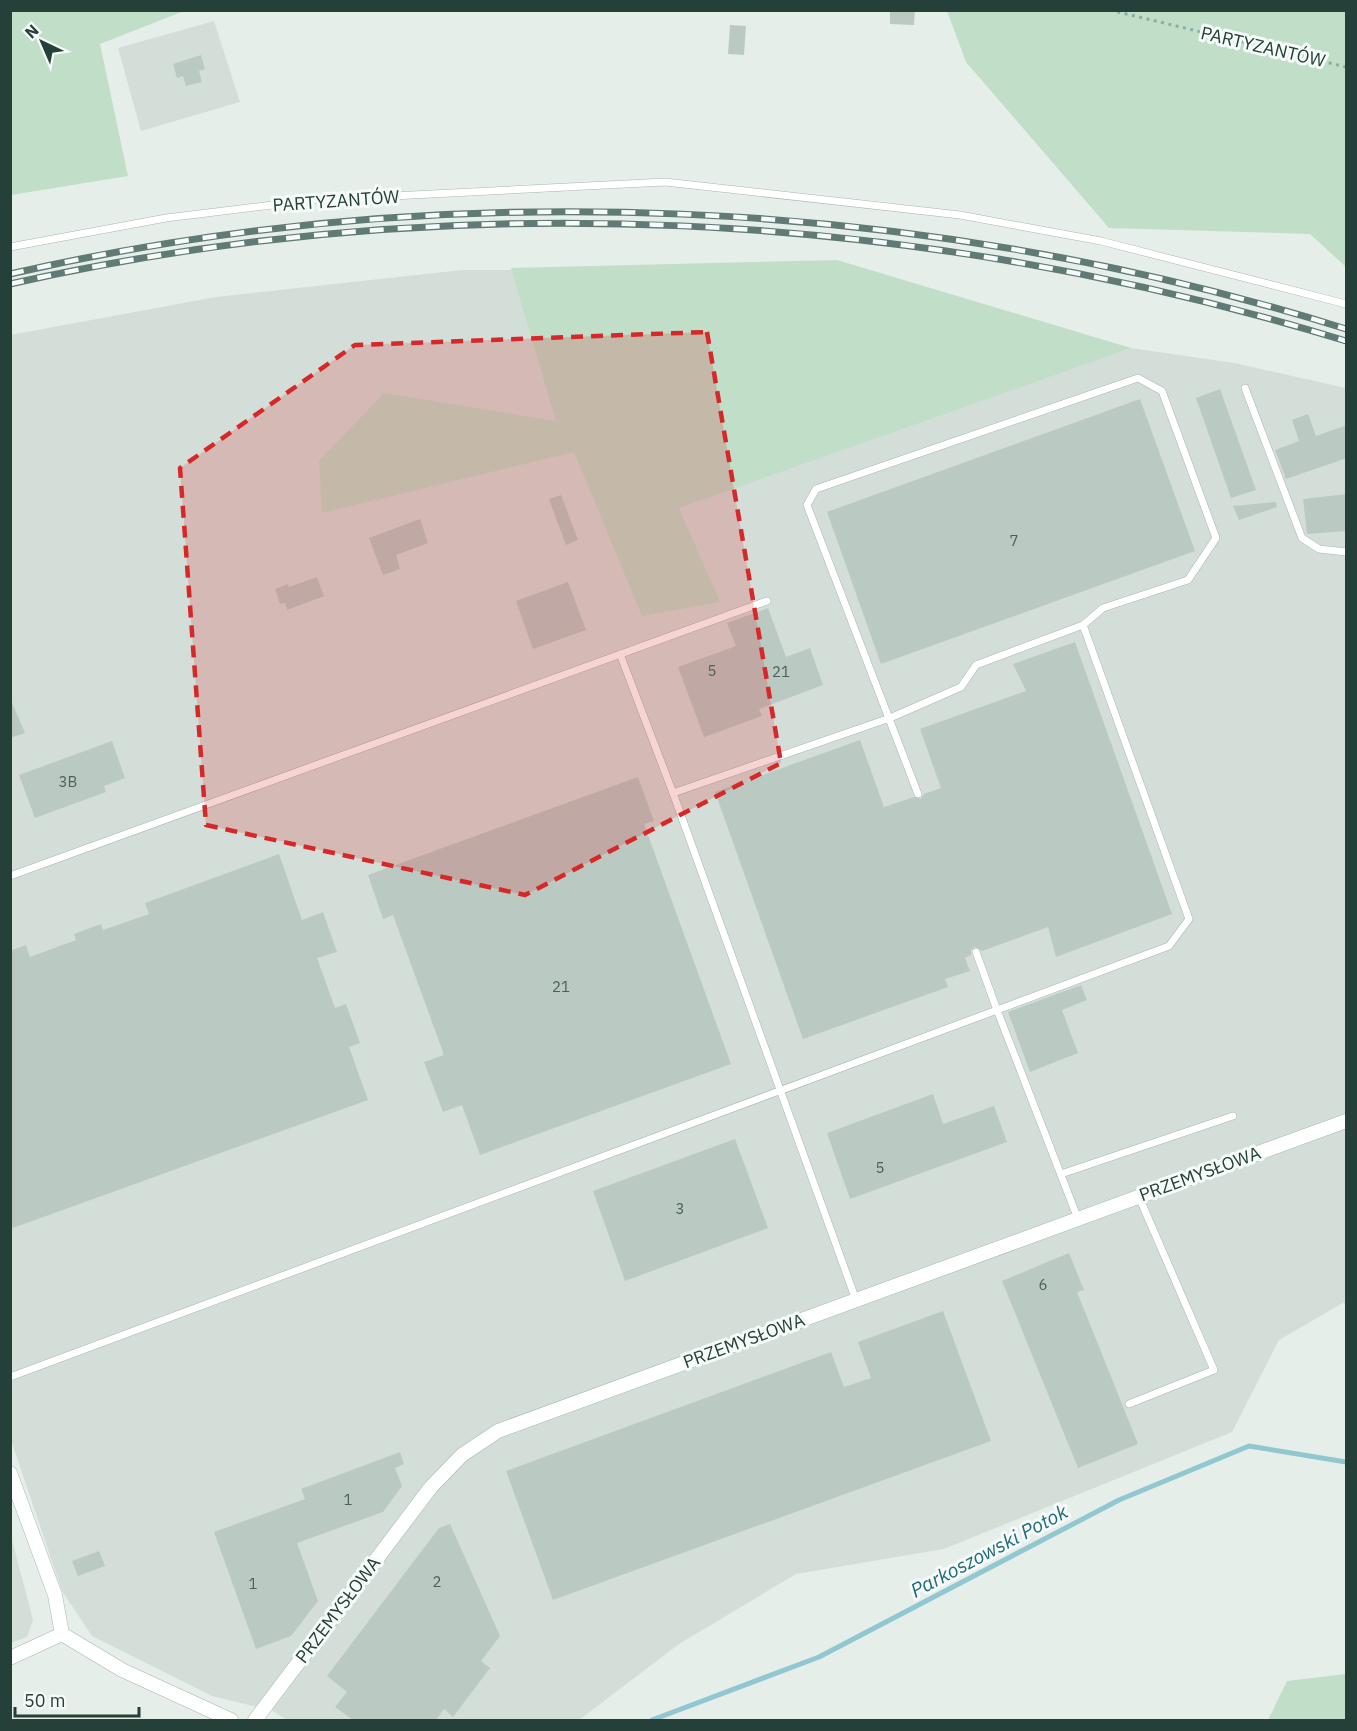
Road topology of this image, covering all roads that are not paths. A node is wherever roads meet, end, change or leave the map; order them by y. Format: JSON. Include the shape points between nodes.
{"nodes":[{"id":1,"x":10,"y":247,"type":"edge"},
{"id":2,"x":1347,"y":304,"type":"edge"},
{"id":3,"x":1245,"y":388,"type":"dead end"},
{"id":4,"x":1347,"y":552,"type":"edge"},
{"id":5,"x":766,"y":601,"type":"dead end"},
{"id":6,"x":1083,"y":626,"type":"junction"},
{"id":7,"x":620,"y":654,"type":"junction"},
{"id":8,"x":890,"y":718,"type":"junction"},
{"id":9,"x":673,"y":793,"type":"junction"},
{"id":10,"x":918,"y":794,"type":"dead end"},
{"id":11,"x":10,"y":876,"type":"edge"},
{"id":12,"x":976,"y":952,"type":"dead end"},
{"id":13,"x":997,"y":1010,"type":"junction"},
{"id":14,"x":779,"y":1092,"type":"junction"},
{"id":15,"x":1233,"y":1116,"type":"dead end"},
{"id":16,"x":1347,"y":1121,"type":"edge"},
{"id":17,"x":1061,"y":1174,"type":"junction"},
{"id":18,"x":1139,"y":1197,"type":"junction"},
{"id":19,"x":1078,"y":1219,"type":"junction"},
{"id":20,"x":856,"y":1300,"type":"junction"},
{"id":21,"x":10,"y":1377,"type":"edge"},
{"id":22,"x":1129,"y":1404,"type":"dead end"},
{"id":23,"x":10,"y":1473,"type":"edge"},
{"id":24,"x":14,"y":1496,"type":"edge"},
{"id":25,"x":62,"y":1634,"type":"junction"},
{"id":26,"x":10,"y":1658,"type":"edge"},
{"id":27,"x":231,"y":1720,"type":"edge"},
{"id":28,"x":255,"y":1720,"type":"edge"}],
"edges":[{"from":1,"to":2,"type":"lane","name":"PARTYZANTÓW","via":[[166,218],[314,200],[665,182],[960,215],[1101,241]]},
{"from":3,"to":4,"type":"lane","via":[[1302,538],[1319,549]]},
{"from":5,"to":7,"type":"lane"},
{"from":6,"to":8,"type":"lane","via":[[976,665],[962,687]]},
{"from":6,"to":8,"type":"lane","via":[[1103,608],[1188,580],[1216,538],[1162,392],[1138,378],[816,489],[807,505]]},
{"from":6,"to":13,"type":"lane","via":[[1189,919],[1169,946]]},
{"from":7,"to":9,"type":"lane"},
{"from":7,"to":11,"type":"lane"},
{"from":8,"to":9,"type":"lane"},
{"from":8,"to":10,"type":"lane"},
{"from":9,"to":14,"type":"lane"},
{"from":12,"to":13,"type":"lane"},
{"from":13,"to":14,"type":"lane"},
{"from":13,"to":17,"type":"lane"},
{"from":14,"to":20,"type":"lane"},
{"from":14,"to":21,"type":"lane"},
{"from":15,"to":17,"type":"lane"},
{"from":16,"to":18,"type":"street","name":"PRZEMYSŁOWA"},
{"from":17,"to":19,"type":"lane"},
{"from":18,"to":19,"type":"street","name":"PRZEMYSŁOWA"},
{"from":18,"to":22,"type":"lane","via":[[1214,1370]]},
{"from":19,"to":20,"type":"street","name":"PRZEMYSŁOWA"},
{"from":20,"to":28,"type":"street","name":"PRZEMYSŁOWA","via":[[525,1420],[462,1455],[432,1487]]},
{"from":23,"to":24,"type":"street"},
{"from":24,"to":25,"type":"street","via":[[55,1595]]},
{"from":25,"to":26,"type":"street"},
{"from":25,"to":27,"type":"street","via":[[122,1670]]}]}
